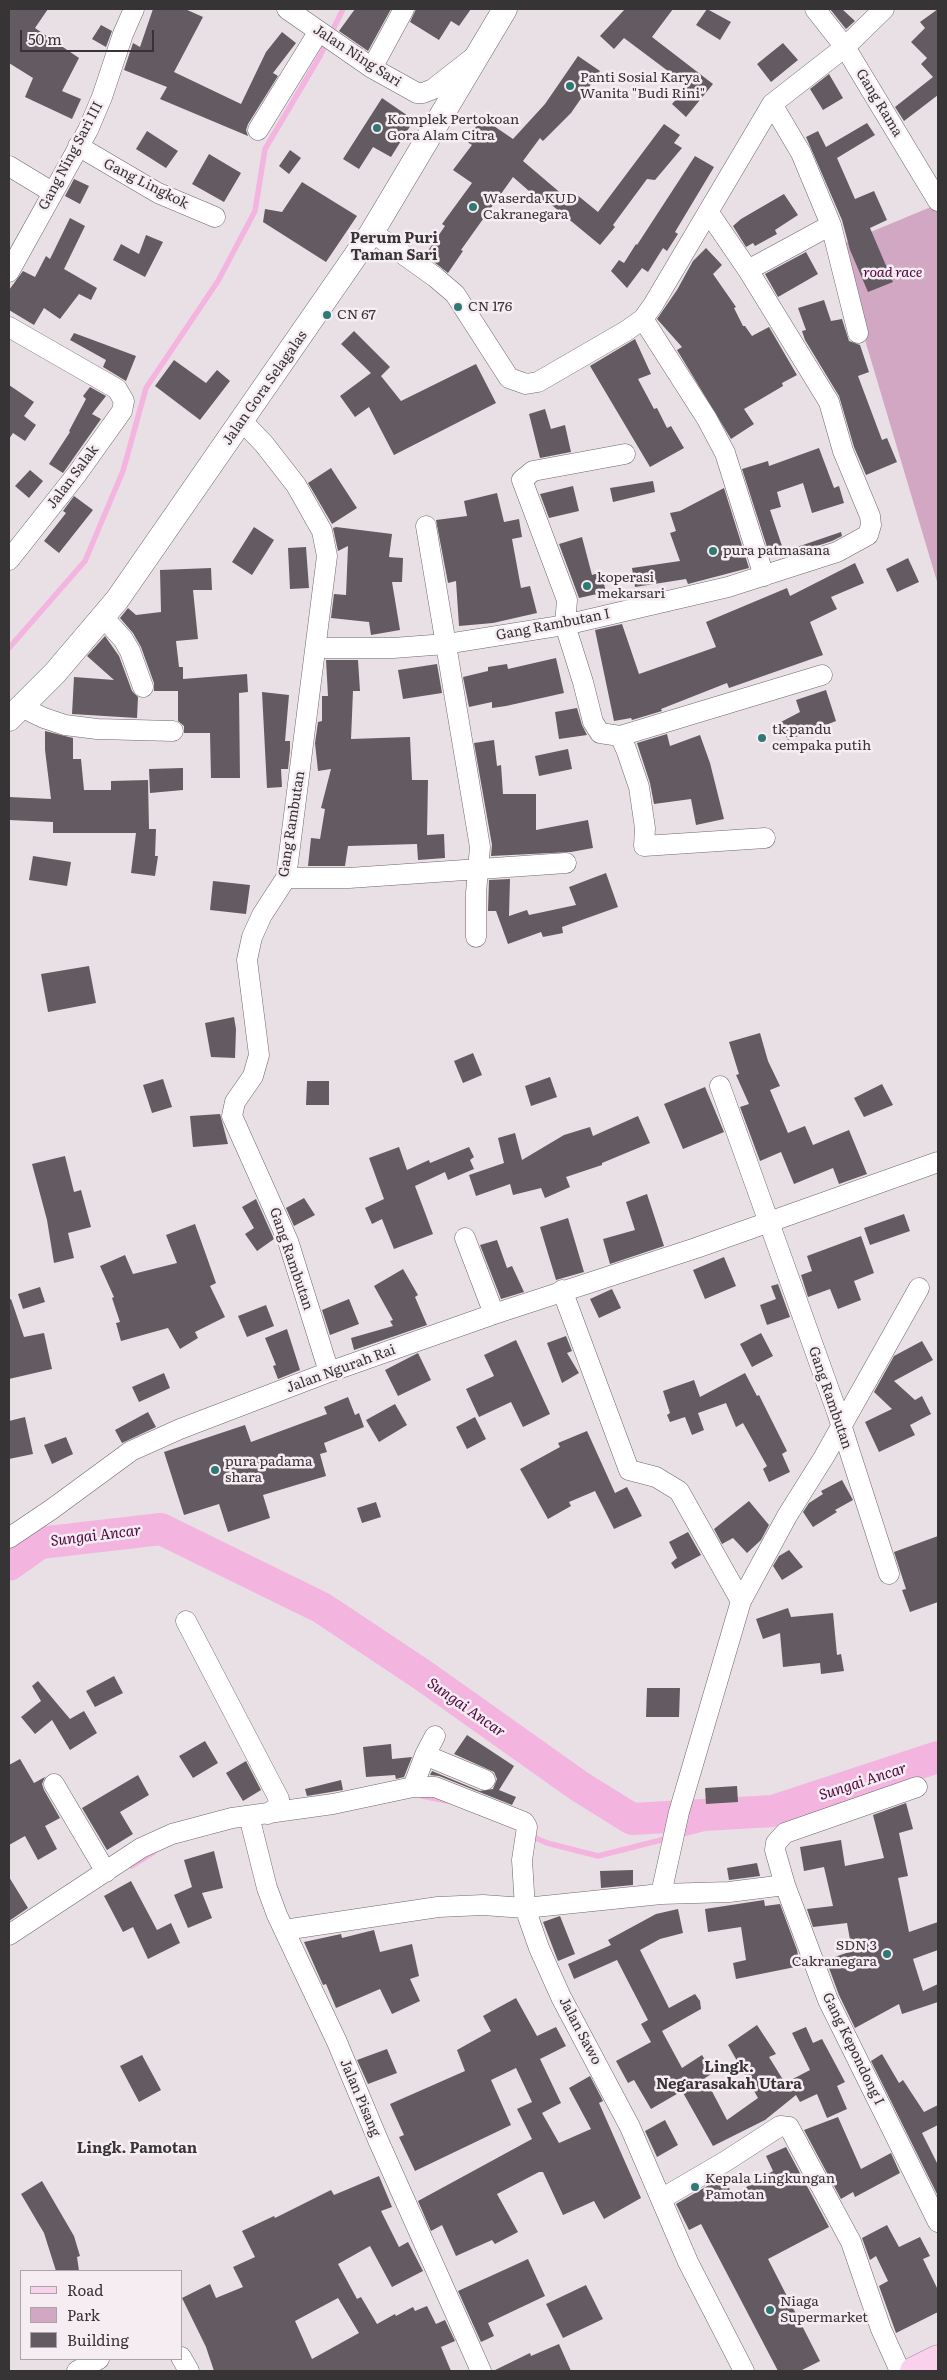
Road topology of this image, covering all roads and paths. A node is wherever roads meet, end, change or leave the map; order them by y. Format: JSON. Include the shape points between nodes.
{"nodes":[{"id":1,"x":134,"y":9,"type":"edge"},
{"id":2,"x":287,"y":9,"type":"edge"},
{"id":3,"x":404,"y":9,"type":"edge"},
{"id":4,"x":506,"y":9,"type":"edge"},
{"id":5,"x":816,"y":9,"type":"edge"},
{"id":6,"x":884,"y":9,"type":"edge"},
{"id":7,"x":319,"y":32,"type":"junction"},
{"id":8,"x":845,"y":47,"type":"junction"},
{"id":9,"x":478,"y":54,"type":"junction"},
{"id":10,"x":372,"y":68,"type":"junction"},
{"id":11,"x":772,"y":104,"type":"junction"},
{"id":12,"x":258,"y":130,"type":"dead end"},
{"id":13,"x":78,"y":146,"type":"junction"},
{"id":14,"x":9,"y":166,"type":"edge"},
{"id":15,"x":52,"y":192,"type":"junction"},
{"id":16,"x":938,"y":201,"type":"edge"},
{"id":17,"x":709,"y":213,"type":"junction"},
{"id":18,"x":215,"y":217,"type":"dead end"},
{"id":19,"x":831,"y":225,"type":"junction"},
{"id":20,"x":372,"y":232,"type":"junction"},
{"id":21,"x":748,"y":270,"type":"junction"},
{"id":22,"x":9,"y":272,"type":"edge"},
{"id":23,"x":643,"y":319,"type":"junction"},
{"id":24,"x":9,"y":327,"type":"edge"},
{"id":25,"x":858,"y":333,"type":"dead end"},
{"id":26,"x":242,"y":421,"type":"junction"},
{"id":27,"x":624,"y":454,"type":"dead end"},
{"id":28,"x":426,"y":526,"type":"dead end"},
{"id":29,"x":9,"y":560,"type":"edge"},
{"id":30,"x":764,"y":576,"type":"junction"},
{"id":31,"x":103,"y":617,"type":"junction"},
{"id":32,"x":565,"y":624,"type":"junction"},
{"id":33,"x":446,"y":644,"type":"junction"},
{"id":34,"x":316,"y":648,"type":"junction"},
{"id":35,"x":822,"y":675,"type":"dead end"},
{"id":36,"x":143,"y":687,"type":"dead end"},
{"id":37,"x":15,"y":713,"type":"edge"},
{"id":38,"x":173,"y":731,"type":"dead end"},
{"id":39,"x":620,"y":736,"type":"junction"},
{"id":40,"x":765,"y":838,"type":"dead end"},
{"id":41,"x":566,"y":862,"type":"dead end"},
{"id":42,"x":479,"y":868,"type":"junction"},
{"id":43,"x":286,"y":878,"type":"junction"},
{"id":44,"x":476,"y":937,"type":"dead end"},
{"id":45,"x":720,"y":1086,"type":"dead end"},
{"id":46,"x":938,"y":1162,"type":"edge"},
{"id":47,"x":769,"y":1222,"type":"junction"},
{"id":48,"x":465,"y":1238,"type":"dead end"},
{"id":49,"x":919,"y":1288,"type":"dead end"},
{"id":50,"x":562,"y":1290,"type":"junction"},
{"id":51,"x":494,"y":1314,"type":"junction"},
{"id":52,"x":329,"y":1372,"type":"junction"},
{"id":53,"x":841,"y":1425,"type":"junction"},
{"id":54,"x":9,"y":1538,"type":"edge"},
{"id":55,"x":889,"y":1574,"type":"dead end"},
{"id":56,"x":741,"y":1602,"type":"junction"},
{"id":57,"x":186,"y":1621,"type":"dead end"},
{"id":58,"x":435,"y":1736,"type":"dead end"},
{"id":59,"x":424,"y":1755,"type":"junction"},
{"id":60,"x":485,"y":1780,"type":"dead end"},
{"id":61,"x":54,"y":1784,"type":"dead end"},
{"id":62,"x":413,"y":1787,"type":"junction"},
{"id":63,"x":917,"y":1787,"type":"dead end"},
{"id":64,"x":256,"y":1821,"type":"junction"},
{"id":65,"x":106,"y":1872,"type":"junction"},
{"id":66,"x":785,"y":1885,"type":"junction"},
{"id":67,"x":661,"y":1894,"type":"junction"},
{"id":68,"x":525,"y":1908,"type":"junction"},
{"id":69,"x":284,"y":1930,"type":"junction"},
{"id":70,"x":9,"y":1935,"type":"edge"},
{"id":71,"x":661,"y":2198,"type":"junction"},
{"id":72,"x":938,"y":2222,"type":"edge"},
{"id":73,"x":938,"y":2359,"type":"edge"},
{"id":74,"x":97,"y":2360,"type":"edge"},
{"id":75,"x":182,"y":2360,"type":"edge"},
{"id":76,"x":77,"y":2371,"type":"edge"},
{"id":77,"x":189,"y":2371,"type":"edge"},
{"id":78,"x":481,"y":2371,"type":"edge"},
{"id":79,"x":744,"y":2371,"type":"edge"},
{"id":80,"x":900,"y":2371,"type":"edge"},
{"id":81,"x":914,"y":2371,"type":"edge"}],
"edges":[{"from":1,"to":13,"type":"street","name":"Gang Ning Sari III","via":[[113,58],[95,114]]},
{"from":2,"to":7,"type":"street","name":"Jalan Ning Sari"},
{"from":3,"to":10,"type":"street"},
{"from":4,"to":9,"type":"street","name":"Jalan Gora Selagalas"},
{"from":5,"to":8,"type":"street","name":"Gang Rama"},
{"from":6,"to":8,"type":"street"},
{"from":7,"to":10,"type":"street","name":"Jalan Ning Sari"},
{"from":7,"to":12,"type":"street"},
{"from":8,"to":11,"type":"street"},
{"from":8,"to":16,"type":"street","name":"Gang Rama"},
{"from":9,"to":10,"type":"street","name":"Jalan Ning Sari","via":[[424,93],[414,92]]},
{"from":9,"to":20,"type":"street","name":"Jalan Gora Selagalas"},
{"from":11,"to":17,"type":"street"},
{"from":11,"to":19,"type":"street","via":[[801,153]]},
{"from":13,"to":15,"type":"street","name":"Gang Ning Sari III"},
{"from":13,"to":18,"type":"street","name":"Gang Lingkok","via":[[152,190]]},
{"from":14,"to":15,"type":"street"},
{"from":15,"to":22,"type":"street","name":"Gang Ning Sari III"},
{"from":17,"to":21,"type":"street"},
{"from":17,"to":23,"type":"street"},
{"from":19,"to":21,"type":"street"},
{"from":19,"to":25,"type":"street"},
{"from":20,"to":23,"type":"street","via":[[455,294],[503,371],[517,382],[538,382]]},
{"from":20,"to":26,"type":"street","name":"Jalan Gora Selagalas"},
{"from":21,"to":30,"type":"street","name":"Gang Rambutan I","via":[[828,402],[871,525],[868,535],[837,552]]},
{"from":23,"to":30,"type":"street","via":[[725,453]]},
{"from":24,"to":29,"type":"street","name":"Jalan Salak","via":[[117,389],[124,398],[122,411]]},
{"from":26,"to":31,"type":"street","name":"Jalan Gora Selagalas"},
{"from":26,"to":34,"type":"street","name":"Gang Rambutan","via":[[286,471],[325,539],[327,565]]},
{"from":27,"to":32,"type":"street","via":[[533,472],[522,480],[567,600]]},
{"from":28,"to":33,"type":"street"},
{"from":30,"to":32,"type":"street","name":"Gang Rambutan I"},
{"from":31,"to":36,"type":"street","via":[[130,650]]},
{"from":31,"to":37,"type":"street","name":"Jalan Gora Selagalas"},
{"from":32,"to":33,"type":"street","name":"Gang Rambutan I"},
{"from":32,"to":39,"type":"street","via":[[593,722],[600,733]]},
{"from":33,"to":34,"type":"street","name":"Gang Rambutan I"},
{"from":33,"to":42,"type":"street","via":[[478,834]]},
{"from":34,"to":43,"type":"street","name":"Gang Rambutan"},
{"from":35,"to":39,"type":"street"},
{"from":37,"to":38,"type":"street","via":[[98,729]]},
{"from":39,"to":40,"type":"street","via":[[640,788],[644,846]]},
{"from":41,"to":42,"type":"street"},
{"from":42,"to":43,"type":"street","via":[[349,878]]},
{"from":42,"to":44,"type":"street"},
{"from":43,"to":52,"type":"street","name":"Gang Rambutan","via":[[262,915],[251,942],[248,975],[259,1055],[252,1076],[232,1112],[288,1241]]},
{"from":45,"to":47,"type":"street","name":"Gang Rambutan"},
{"from":46,"to":47,"type":"street","name":"Jalan Ngurah Rai"},
{"from":47,"to":50,"type":"street","name":"Jalan Ngurah Rai"},
{"from":47,"to":53,"type":"street","name":"Gang Rambutan"},
{"from":48,"to":51,"type":"street"},
{"from":49,"to":53,"type":"street"},
{"from":50,"to":51,"type":"street","name":"Jalan Ngurah Rai"},
{"from":50,"to":56,"type":"street","via":[[629,1470],[650,1475],[679,1491]]},
{"from":51,"to":52,"type":"street","name":"Jalan Ngurah Rai"},
{"from":52,"to":54,"type":"street","name":"Jalan Ngurah Rai","via":[[131,1451]]},
{"from":53,"to":55,"type":"street","name":"Gang Rambutan"},
{"from":53,"to":56,"type":"street","via":[[786,1516]]},
{"from":56,"to":67,"type":"street","via":[[679,1812]]},
{"from":57,"to":64,"type":"street","via":[[279,1799],[277,1807]]},
{"from":58,"to":59,"type":"street"},
{"from":59,"to":60,"type":"street"},
{"from":59,"to":62,"type":"street"},
{"from":61,"to":65,"type":"street"},
{"from":62,"to":64,"type":"street"},
{"from":62,"to":68,"type":"street","name":"Jalan Sawo","via":[[435,1787],[522,1820],[528,1827],[523,1850]]},
{"from":63,"to":66,"type":"street","name":"Gang Kepondong I","via":[[785,1833],[776,1843],[775,1850]]},
{"from":64,"to":65,"type":"street","via":[[203,1824],[164,1837]]},
{"from":64,"to":69,"type":"street","name":"Jalan Pisang","via":[[267,1888]]},
{"from":65,"to":70,"type":"street"},
{"from":66,"to":67,"type":"street","via":[[729,1892]]},
{"from":66,"to":72,"type":"street","name":"Gang Kepondong I","via":[[828,2000]]},
{"from":67,"to":68,"type":"street"},
{"from":68,"to":69,"type":"street","via":[[483,1905],[438,1907]]},
{"from":68,"to":71,"type":"street","name":"Jalan Sawo","via":[[561,1996],[630,2128]]},
{"from":69,"to":78,"type":"street","name":"Jalan Pisang","via":[[337,2042]]},
{"from":71,"to":79,"type":"street","name":"Jalan Sawo","via":[[688,2262]]},
{"from":71,"to":80,"type":"street","via":[[780,2126],[789,2127],[851,2242],[881,2329]]},
{"from":73,"to":81,"type":"main road"},
{"from":74,"to":76,"type":"street"},
{"from":75,"to":77,"type":"street"}]}
